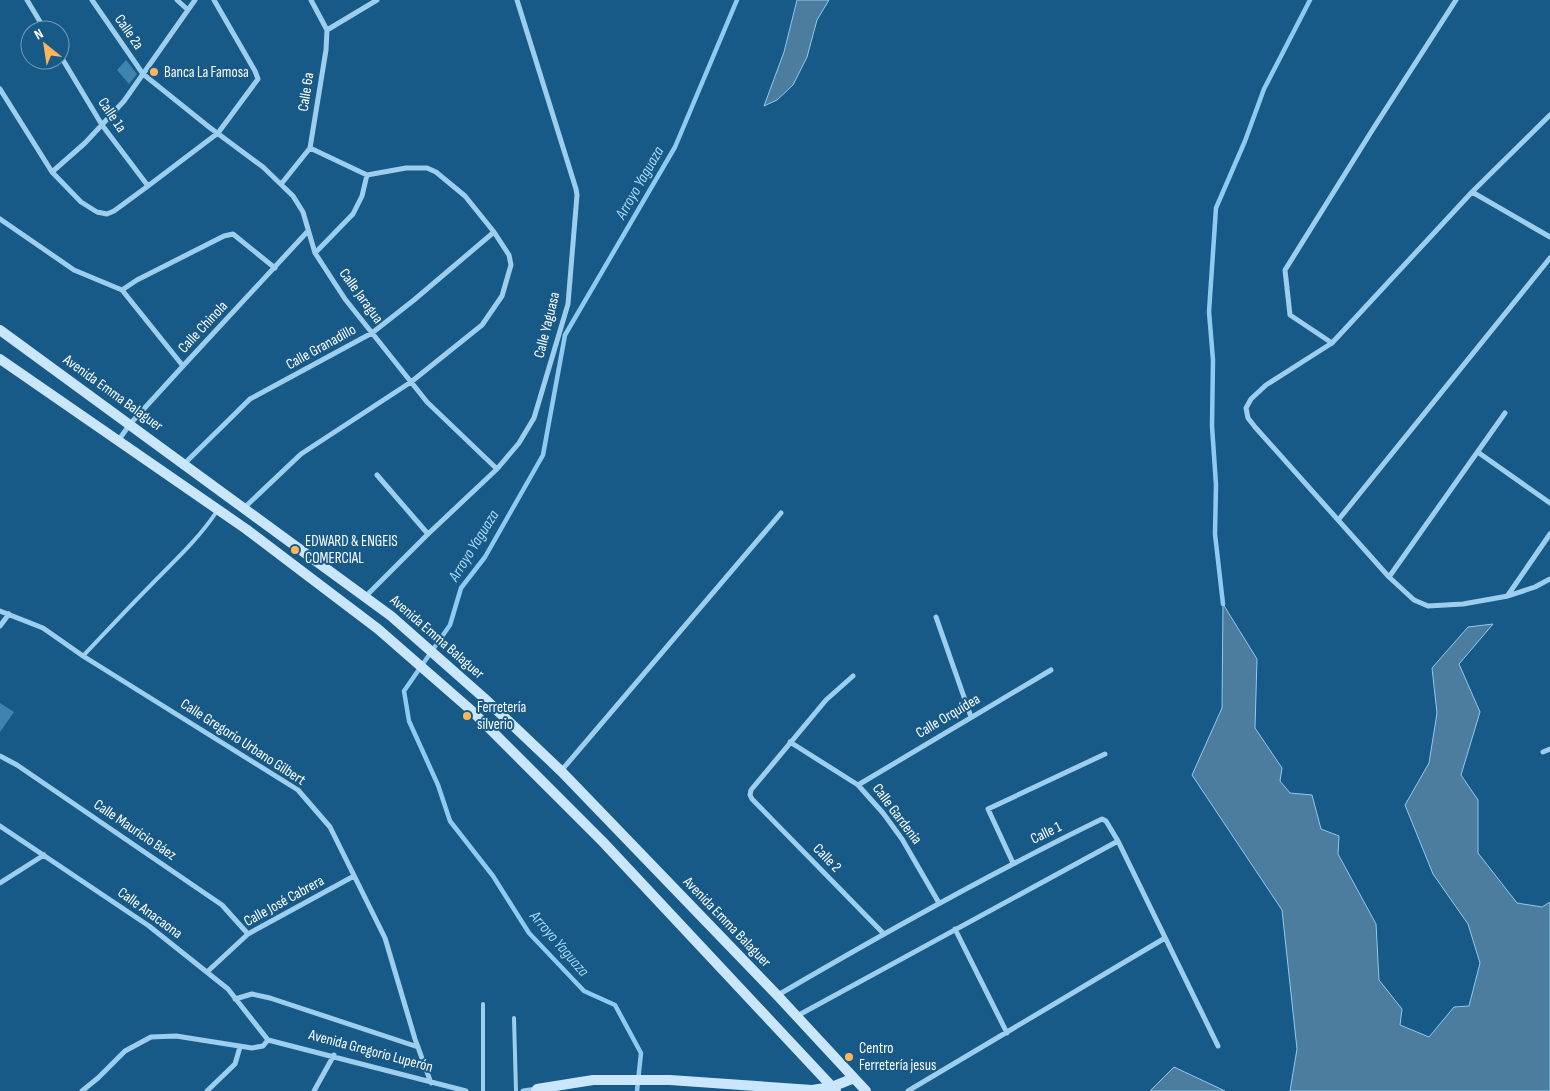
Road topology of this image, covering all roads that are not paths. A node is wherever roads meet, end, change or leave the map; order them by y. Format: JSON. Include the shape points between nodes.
{"nodes":[{"id":1,"x":28,"y":0,"type":"edge"},
{"id":2,"x":92,"y":0,"type":"edge"},
{"id":3,"x":177,"y":0,"type":"edge"},
{"id":4,"x":195,"y":0,"type":"edge"},
{"id":5,"x":214,"y":0,"type":"edge"},
{"id":6,"x":311,"y":0,"type":"edge"},
{"id":7,"x":377,"y":0,"type":"edge"},
{"id":8,"x":517,"y":0,"type":"edge"},
{"id":9,"x":1456,"y":0,"type":"edge"},
{"id":10,"x":188,"y":10,"type":"junction"},
{"id":11,"x":39,"y":20,"type":"edge"},
{"id":12,"x":327,"y":30,"type":"junction"},
{"id":13,"x":69,"y":70,"type":"edge"},
{"id":14,"x":143,"y":74,"type":"junction"},
{"id":15,"x":0,"y":89,"type":"edge"},
{"id":16,"x":1550,"y":115,"type":"edge"},
{"id":17,"x":102,"y":125,"type":"junction"},
{"id":18,"x":218,"y":133,"type":"junction"},
{"id":19,"x":310,"y":148,"type":"junction"},
{"id":20,"x":52,"y":172,"type":"junction"},
{"id":21,"x":367,"y":174,"type":"junction"},
{"id":22,"x":282,"y":183,"type":"junction"},
{"id":23,"x":148,"y":186,"type":"junction"},
{"id":24,"x":1472,"y":192,"type":"junction"},
{"id":25,"x":0,"y":218,"type":"edge"},
{"id":26,"x":308,"y":231,"type":"junction"},
{"id":27,"x":494,"y":232,"type":"junction"},
{"id":28,"x":1550,"y":237,"type":"edge"},
{"id":29,"x":315,"y":253,"type":"junction"},
{"id":30,"x":1550,"y":258,"type":"edge"},
{"id":31,"x":274,"y":268,"type":"junction"},
{"id":32,"x":122,"y":290,"type":"junction"},
{"id":33,"x":0,"y":330,"type":"edge"},
{"id":34,"x":372,"y":333,"type":"junction"},
{"id":35,"x":1332,"y":343,"type":"junction"},
{"id":36,"x":0,"y":359,"type":"edge"},
{"id":37,"x":183,"y":366,"type":"junction"},
{"id":38,"x":411,"y":382,"type":"junction"},
{"id":39,"x":1505,"y":413,"type":"dead end"},
{"id":40,"x":130,"y":424,"type":"junction"},
{"id":41,"x":118,"y":441,"type":"junction"},
{"id":42,"x":1479,"y":453,"type":"junction"},
{"id":43,"x":184,"y":464,"type":"junction"},
{"id":44,"x":497,"y":469,"type":"junction"},
{"id":45,"x":377,"y":475,"type":"dead end"},
{"id":46,"x":1550,"y":503,"type":"edge"},
{"id":47,"x":243,"y":508,"type":"junction"},
{"id":48,"x":218,"y":510,"type":"junction"},
{"id":49,"x":781,"y":513,"type":"dead end"},
{"id":50,"x":1339,"y":519,"type":"junction"},
{"id":51,"x":428,"y":534,"type":"junction"},
{"id":52,"x":1550,"y":534,"type":"edge"},
{"id":53,"x":1389,"y":576,"type":"junction"},
{"id":54,"x":1550,"y":579,"type":"edge"},
{"id":55,"x":366,"y":596,"type":"junction"},
{"id":56,"x":1508,"y":596,"type":"junction"},
{"id":57,"x":0,"y":611,"type":"edge"},
{"id":58,"x":9,"y":614,"type":"junction"},
{"id":59,"x":936,"y":617,"type":"dead end"},
{"id":60,"x":0,"y":626,"type":"edge"},
{"id":61,"x":83,"y":656,"type":"junction"},
{"id":62,"x":1051,"y":670,"type":"dead end"},
{"id":63,"x":853,"y":676,"type":"dead end"},
{"id":64,"x":970,"y":717,"type":"junction"},
{"id":65,"x":790,"y":742,"type":"junction"},
{"id":66,"x":1550,"y":749,"type":"edge"},
{"id":67,"x":1544,"y":752,"type":"dead end"},
{"id":68,"x":1105,"y":754,"type":"dead end"},
{"id":69,"x":0,"y":756,"type":"edge"},
{"id":70,"x":561,"y":771,"type":"junction"},
{"id":71,"x":858,"y":785,"type":"junction"},
{"id":72,"x":0,"y":826,"type":"edge"},
{"id":73,"x":616,"y":828,"type":"junction"},
{"id":74,"x":1118,"y":841,"type":"junction"},
{"id":75,"x":604,"y":842,"type":"junction"},
{"id":76,"x":44,"y":855,"type":"junction"},
{"id":77,"x":1013,"y":863,"type":"junction"},
{"id":78,"x":354,"y":876,"type":"junction"},
{"id":79,"x":0,"y":883,"type":"edge"},
{"id":80,"x":939,"y":903,"type":"junction"},
{"id":81,"x":955,"y":929,"type":"junction"},
{"id":82,"x":248,"y":934,"type":"junction"},
{"id":83,"x":884,"y":934,"type":"junction"},
{"id":84,"x":1165,"y":938,"type":"junction"},
{"id":85,"x":207,"y":972,"type":"junction"},
{"id":86,"x":777,"y":995,"type":"junction"},
{"id":87,"x":235,"y":999,"type":"junction"},
{"id":88,"x":483,"y":1004,"type":"dead end"},
{"id":89,"x":796,"y":1016,"type":"junction"},
{"id":90,"x":514,"y":1018,"type":"dead end"},
{"id":91,"x":1007,"y":1033,"type":"junction"},
{"id":92,"x":268,"y":1040,"type":"junction"},
{"id":93,"x":418,"y":1046,"type":"junction"},
{"id":94,"x":1218,"y":1046,"type":"dead end"},
{"id":95,"x":240,"y":1047,"type":"junction"},
{"id":96,"x":334,"y":1056,"type":"junction"},
{"id":97,"x":854,"y":1078,"type":"junction"},
{"id":98,"x":430,"y":1083,"type":"junction"},
{"id":99,"x":834,"y":1089,"type":"edge"},
{"id":100,"x":536,"y":1090,"type":"edge"},
{"id":101,"x":812,"y":1090,"type":"edge"},
{"id":102,"x":82,"y":1091,"type":"edge"},
{"id":103,"x":207,"y":1091,"type":"edge"},
{"id":104,"x":314,"y":1091,"type":"edge"},
{"id":105,"x":466,"y":1091,"type":"edge"},
{"id":106,"x":483,"y":1091,"type":"edge"},
{"id":107,"x":516,"y":1091,"type":"edge"},
{"id":108,"x":523,"y":1091,"type":"edge"},
{"id":109,"x":866,"y":1091,"type":"edge"},
{"id":110,"x":908,"y":1091,"type":"edge"}],
"edges":[{"from":1,"to":11,"type":"street"},
{"from":2,"to":14,"type":"street","name":"Calle 2a"},
{"from":3,"to":10,"type":"street"},
{"from":4,"to":10,"type":"street"},
{"from":5,"to":18,"type":"street","via":[[258,79]]},
{"from":6,"to":12,"type":"street"},
{"from":7,"to":12,"type":"street"},
{"from":8,"to":44,"type":"street","name":"Calle Yaguasa","via":[[578,195],[568,304],[534,418],[519,443]]},
{"from":9,"to":35,"type":"street","via":[[1285,270],[1290,316]]},
{"from":10,"to":14,"type":"street"},
{"from":12,"to":19,"type":"street","name":"Calle 6a"},
{"from":13,"to":17,"type":"street","name":"Calle 1a"},
{"from":14,"to":17,"type":"street"},
{"from":14,"to":18,"type":"street","name":"Calle 2a"},
{"from":15,"to":20,"type":"street"},
{"from":16,"to":24,"type":"street"},
{"from":17,"to":20,"type":"street"},
{"from":17,"to":23,"type":"street","name":"Calle 1a"},
{"from":18,"to":22,"type":"street","name":"Calle Jaragua"},
{"from":18,"to":23,"type":"street"},
{"from":19,"to":21,"type":"street"},
{"from":19,"to":22,"type":"street","name":"Calle 6a"},
{"from":20,"to":23,"type":"street","via":[[81,202],[107,214]]},
{"from":21,"to":27,"type":"street","via":[[406,168],[427,168],[436,172],[464,196]]},
{"from":21,"to":29,"type":"street","via":[[362,196],[353,214]]},
{"from":22,"to":26,"type":"street","name":"Calle Jaragua","via":[[303,212]]},
{"from":24,"to":28,"type":"street"},
{"from":24,"to":35,"type":"street"},
{"from":25,"to":32,"type":"street","via":[[74,270]]},
{"from":26,"to":29,"type":"street","name":"Calle Jaragua"},
{"from":26,"to":31,"type":"street","name":"Calle Chinola"},
{"from":27,"to":34,"type":"street","name":"Calle Granadillo"},
{"from":27,"to":38,"type":"street","via":[[509,255],[511,265],[502,296],[482,325]]},
{"from":29,"to":34,"type":"street","name":"Calle Jaragua"},
{"from":30,"to":50,"type":"street"},
{"from":31,"to":32,"type":"street","via":[[233,234]]},
{"from":31,"to":37,"type":"street","name":"Calle Chinola"},
{"from":32,"to":37,"type":"street"},
{"from":33,"to":40,"type":"street","name":"Avenida Emma Balaguer"},
{"from":34,"to":38,"type":"street","name":"Calle Jaragua"},
{"from":34,"to":43,"type":"street","name":"Calle Granadillo","via":[[250,400]]},
{"from":35,"to":50,"type":"street","via":[[1266,385],[1246,408],[1255,427]]},
{"from":36,"to":41,"type":"street"},
{"from":37,"to":40,"type":"street","name":"Calle Chinola"},
{"from":38,"to":44,"type":"street","name":"Calle Jaragua","via":[[426,402]]},
{"from":38,"to":47,"type":"street","via":[[301,454]]},
{"from":39,"to":42,"type":"street"},
{"from":40,"to":41,"type":"street","name":"Calle Chinola"},
{"from":40,"to":43,"type":"street","name":"Avenida Emma Balaguer"},
{"from":41,"to":48,"type":"street"},
{"from":42,"to":46,"type":"street"},
{"from":42,"to":53,"type":"street"},
{"from":43,"to":47,"type":"street","name":"Avenida Emma Balaguer"},
{"from":44,"to":51,"type":"street","name":"Calle Yaguasa"},
{"from":45,"to":51,"type":"street"},
{"from":47,"to":55,"type":"street","name":"Avenida Emma Balaguer"},
{"from":48,"to":61,"type":"lane","via":[[174,563]]},
{"from":48,"to":75,"type":"street","via":[[378,629],[472,711]]},
{"from":49,"to":70,"type":"street"},
{"from":50,"to":53,"type":"street"},
{"from":51,"to":55,"type":"street","name":"Calle Yaguasa"},
{"from":52,"to":56,"type":"street"},
{"from":53,"to":56,"type":"street","via":[[1414,600],[1428,606]]},
{"from":54,"to":56,"type":"street"},
{"from":55,"to":70,"type":"street","name":"Avenida Emma Balaguer","via":[[484,698]]},
{"from":57,"to":58,"type":"street","name":"Calle Gregorio Urbano Gilbert"},
{"from":58,"to":60,"type":"street"},
{"from":58,"to":61,"type":"street","name":"Calle Gregorio Urbano Gilbert","via":[[43,628]]},
{"from":59,"to":64,"type":"street"},
{"from":61,"to":78,"type":"street","name":"Calle Gregorio Urbano Gilbert","via":[[298,790],[330,827]]},
{"from":62,"to":64,"type":"street","name":"Calle Orquídea"},
{"from":63,"to":65,"type":"street","via":[[826,700]]},
{"from":64,"to":71,"type":"street","name":"Calle Orquídea"},
{"from":65,"to":71,"type":"street","name":"Calle Gardenia"},
{"from":65,"to":83,"type":"street","name":"Calle 2","via":[[750,795]]},
{"from":66,"to":67,"type":"street"},
{"from":68,"to":77,"type":"street","via":[[988,809]]},
{"from":69,"to":82,"type":"street","name":"Calle Mauricio Báez","via":[[222,905]]},
{"from":70,"to":73,"type":"street","name":"Avenida Emma Balaguer"},
{"from":71,"to":80,"type":"street","name":"Calle Gardenia","via":[[902,839]]},
{"from":72,"to":76,"type":"street","name":"Calle Anacaona"},
{"from":73,"to":75,"type":"street"},
{"from":73,"to":86,"type":"street","name":"Avenida Emma Balaguer"},
{"from":74,"to":77,"type":"street","name":"Calle 1","via":[[1106,821],[1102,820]]},
{"from":74,"to":81,"type":"street"},
{"from":74,"to":84,"type":"street","name":"Calle 1"},
{"from":75,"to":99,"type":"street"},
{"from":76,"to":79,"type":"street"},
{"from":76,"to":85,"type":"street","name":"Calle Anacaona","via":[[150,926]]},
{"from":77,"to":80,"type":"street","name":"Calle 1"},
{"from":78,"to":82,"type":"street","name":"Calle José Cabrera"},
{"from":78,"to":93,"type":"street","name":"Calle Gregorio Urbano Gilbert","via":[[385,938]]},
{"from":80,"to":83,"type":"street","name":"Calle 1"},
{"from":81,"to":89,"type":"street"},
{"from":81,"to":91,"type":"street"},
{"from":82,"to":85,"type":"street","name":"Calle José Cabrera"},
{"from":83,"to":86,"type":"street","name":"Calle 1"},
{"from":84,"to":91,"type":"street"},
{"from":84,"to":94,"type":"street","name":"Calle 1"},
{"from":85,"to":87,"type":"street","name":"Calle Anacaona"},
{"from":86,"to":89,"type":"street","name":"Avenida Emma Balaguer"},
{"from":87,"to":92,"type":"street","name":"Calle Anacaona"},
{"from":87,"to":93,"type":"street","via":[[252,994],[270,998]]},
{"from":88,"to":106,"type":"lane"},
{"from":89,"to":97,"type":"street","name":"Avenida Emma Balaguer"},
{"from":90,"to":107,"type":"lane"},
{"from":91,"to":110,"type":"street"},
{"from":92,"to":95,"type":"street","via":[[263,1046]]},
{"from":92,"to":96,"type":"street","name":"Avenida Gregorio Luperón"},
{"from":93,"to":98,"type":"street","name":"Calle Gregorio Urbano Gilbert"},
{"from":95,"to":102,"type":"street","via":[[176,1036],[151,1037],[125,1051]]},
{"from":95,"to":103,"type":"street","via":[[235,1064]]},
{"from":96,"to":98,"type":"street","name":"Avenida Gregorio Luperón"},
{"from":96,"to":104,"type":"street"},
{"from":97,"to":99,"type":"street"},
{"from":97,"to":109,"type":"street","name":"Avenida Emma Balaguer"},
{"from":98,"to":105,"type":"street","name":"Avenida Gregorio Luperón"},
{"from":99,"to":101,"type":"street"},
{"from":100,"to":101,"type":"street","via":[[593,1080],[670,1080]]},
{"from":100,"to":108,"type":"street"}]}
